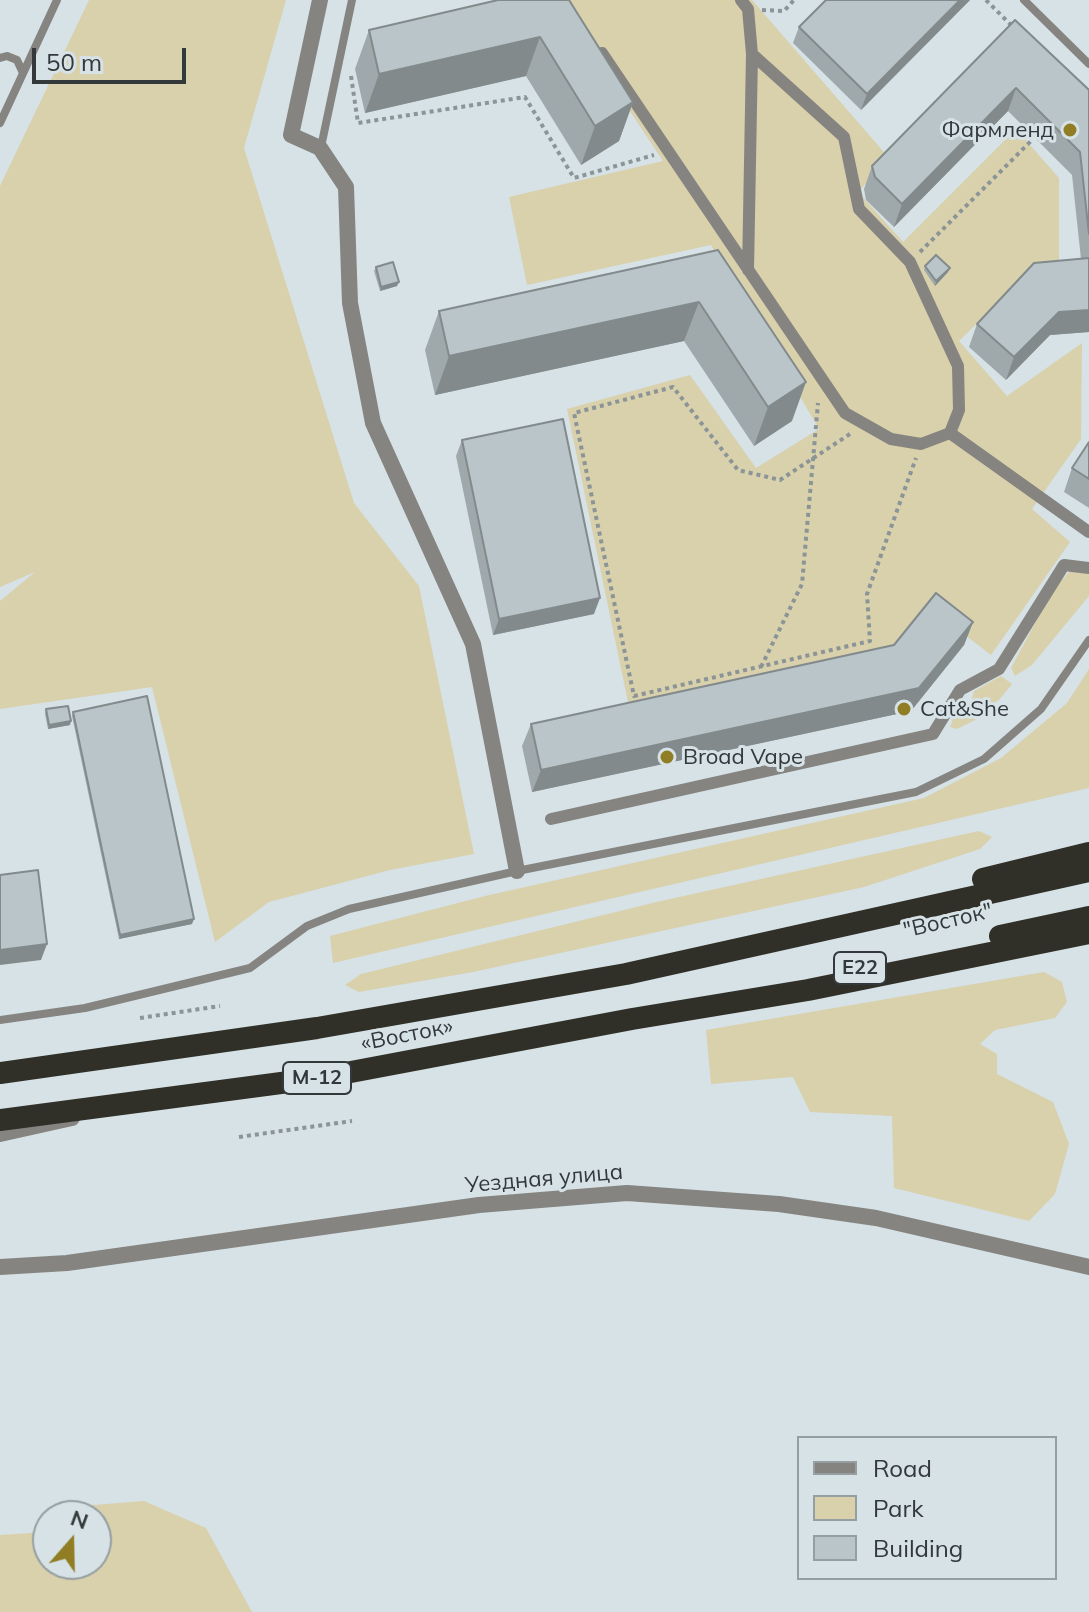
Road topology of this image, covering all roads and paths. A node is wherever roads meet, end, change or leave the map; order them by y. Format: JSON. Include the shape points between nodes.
{"nodes":[{"id":1,"x":57,"y":0,"type":"edge"},
{"id":2,"x":320,"y":0,"type":"edge"},
{"id":3,"x":352,"y":0,"type":"edge"},
{"id":4,"x":794,"y":0,"type":"edge"},
{"id":5,"x":986,"y":0,"type":"edge"},
{"id":6,"x":1024,"y":0,"type":"edge"},
{"id":7,"x":744,"y":4,"type":"edge"},
{"id":8,"x":1017,"y":31,"type":"edge"},
{"id":9,"x":591,"y":37,"type":"edge"},
{"id":10,"x":752,"y":54,"type":"junction"},
{"id":11,"x":0,"y":58,"type":"edge"},
{"id":12,"x":1089,"y":64,"type":"edge"},
{"id":13,"x":350,"y":72,"type":"dead end"},
{"id":14,"x":23,"y":74,"type":"junction"},
{"id":15,"x":0,"y":123,"type":"edge"},
{"id":16,"x":1032,"y":140,"type":"dead end"},
{"id":17,"x":320,"y":148,"type":"junction"},
{"id":18,"x":668,"y":151,"type":"junction"},
{"id":19,"x":910,"y":262,"type":"junction"},
{"id":20,"x":748,"y":270,"type":"junction"},
{"id":21,"x":821,"y":378,"type":"junction"},
{"id":22,"x":865,"y":424,"type":"junction"},
{"id":23,"x":950,"y":433,"type":"junction"},
{"id":24,"x":921,"y":444,"type":"junction"},
{"id":25,"x":812,"y":459,"type":"junction"},
{"id":26,"x":1089,"y":532,"type":"edge"},
{"id":27,"x":1089,"y":568,"type":"edge"},
{"id":28,"x":1089,"y":640,"type":"edge"},
{"id":29,"x":761,"y":667,"type":"junction"},
{"id":30,"x":551,"y":819,"type":"dead end"},
{"id":31,"x":1089,"y":853,"type":"edge"},
{"id":32,"x":517,"y":871,"type":"junction"},
{"id":33,"x":1089,"y":871,"type":"edge"},
{"id":34,"x":1089,"y":917,"type":"edge"},
{"id":35,"x":1089,"y":933,"type":"edge"},
{"id":36,"x":626,"y":974,"type":"junction"},
{"id":37,"x":220,"y":1006,"type":"dead end"},
{"id":38,"x":140,"y":1018,"type":"dead end"},
{"id":39,"x":632,"y":1019,"type":"junction"},
{"id":40,"x":0,"y":1020,"type":"edge"},
{"id":41,"x":0,"y":1073,"type":"edge"},
{"id":42,"x":108,"y":1107,"type":"junction"},
{"id":43,"x":0,"y":1120,"type":"edge"},
{"id":44,"x":352,"y":1121,"type":"dead end"},
{"id":45,"x":0,"y":1134,"type":"edge"},
{"id":46,"x":239,"y":1137,"type":"dead end"},
{"id":47,"x":1089,"y":1267,"type":"edge"},
{"id":48,"x":3,"y":1268,"type":"edge"}],
"edges":[{"from":1,"to":14,"type":"lane"},
{"from":2,"to":17,"type":"street","via":[[291,135]]},
{"from":3,"to":17,"type":"lane"},
{"from":4,"to":7,"type":"path","via":[[784,11]]},
{"from":5,"to":8,"type":"path"},
{"from":6,"to":12,"type":"lane"},
{"from":7,"to":10,"type":"street"},
{"from":9,"to":18,"type":"street"},
{"from":10,"to":19,"type":"street","via":[[844,137],[859,209]]},
{"from":10,"to":20,"type":"street"},
{"from":11,"to":14,"type":"lane","via":[[17,60]]},
{"from":13,"to":18,"type":"path","via":[[358,123],[525,97],[574,178]]},
{"from":14,"to":15,"type":"lane"},
{"from":16,"to":19,"type":"path"},
{"from":17,"to":32,"type":"street","via":[[346,187],[350,303],[373,423],[473,644]]},
{"from":18,"to":20,"type":"street"},
{"from":19,"to":23,"type":"street","via":[[958,366],[959,410]]},
{"from":20,"to":21,"type":"street"},
{"from":21,"to":22,"type":"street","via":[[845,413]]},
{"from":21,"to":25,"type":"path"},
{"from":22,"to":24,"type":"street","via":[[891,439]]},
{"from":22,"to":25,"type":"path"},
{"from":23,"to":24,"type":"street"},
{"from":23,"to":26,"type":"street"},
{"from":24,"to":29,"type":"path","via":[[867,594],[870,641]]},
{"from":25,"to":29,"type":"path","via":[[802,584]]},
{"from":25,"to":29,"type":"path","via":[[780,480],[738,470],[673,387],[574,413],[634,696]]},
{"from":27,"to":30,"type":"street","via":[[1064,565],[999,669],[960,690],[933,734]]},
{"from":28,"to":32,"type":"lane","via":[[1041,709],[984,759],[916,792]]},
{"from":31,"to":36,"type":"highway"},
{"from":32,"to":40,"type":"lane","via":[[349,909],[307,926],[250,968],[85,1008]]},
{"from":33,"to":36,"type":"highway"},
{"from":34,"to":39,"type":"highway","name":"\"Восток\"","number":"E22"},
{"from":35,"to":39,"type":"highway","via":[[808,990]]},
{"from":36,"to":41,"type":"highway","name":"«Восток»","number":"М-12","via":[[317,1028]]},
{"from":37,"to":38,"type":"path"},
{"from":39,"to":42,"type":"highway","name":"«Восток»","number":"М-12","via":[[319,1078]]},
{"from":42,"to":43,"type":"highway","name":"«Восток»","number":"М-12"},
{"from":42,"to":45,"type":"street","via":[[45,1127]]},
{"from":44,"to":46,"type":"path"},
{"from":47,"to":48,"type":"street","name":"Уездная улица","via":[[876,1218],[779,1204],[627,1193],[479,1205]]}]}
